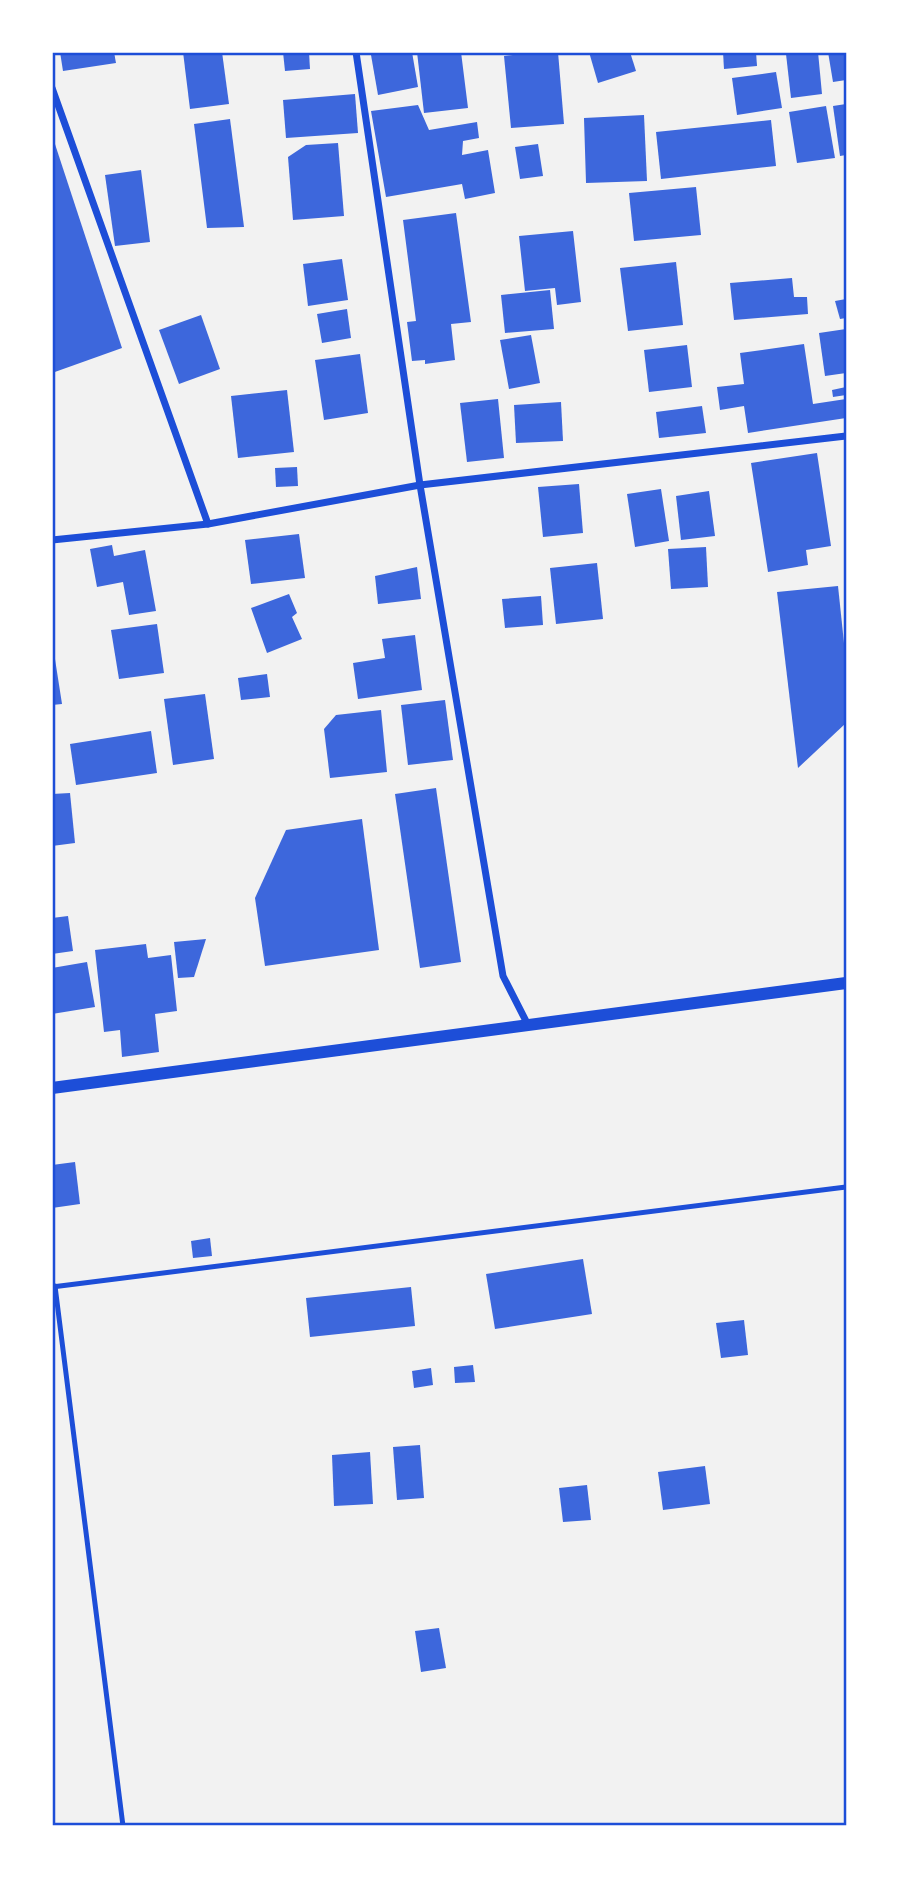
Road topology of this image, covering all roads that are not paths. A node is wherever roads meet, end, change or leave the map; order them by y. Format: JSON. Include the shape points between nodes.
{"nodes":[{"id":1,"x":356,"y":52,"type":"edge"},
{"id":2,"x":52,"y":88,"type":"edge"},
{"id":3,"x":846,"y":436,"type":"edge"},
{"id":4,"x":419,"y":485,"type":"junction"},
{"id":5,"x":208,"y":524,"type":"junction"},
{"id":6,"x":52,"y":540,"type":"edge"},
{"id":7,"x":846,"y":983,"type":"edge"},
{"id":8,"x":528,"y":1025,"type":"junction"},
{"id":9,"x":52,"y":1088,"type":"edge"},
{"id":10,"x":846,"y":1187,"type":"edge"},
{"id":11,"x":54,"y":1287,"type":"edge"},
{"id":12,"x":123,"y":1825,"type":"edge"}],
"edges":[{"from":1,"to":4,"type":"street"},
{"from":2,"to":5,"type":"street"},
{"from":3,"to":4,"type":"street"},
{"from":4,"to":5,"type":"street"},
{"from":4,"to":8,"type":"street","via":[[503,976]]},
{"from":5,"to":6,"type":"street"},
{"from":7,"to":8,"type":"street"},
{"from":8,"to":9,"type":"street"},
{"from":10,"to":11,"type":"lane"},
{"from":11,"to":12,"type":"lane"}]}
